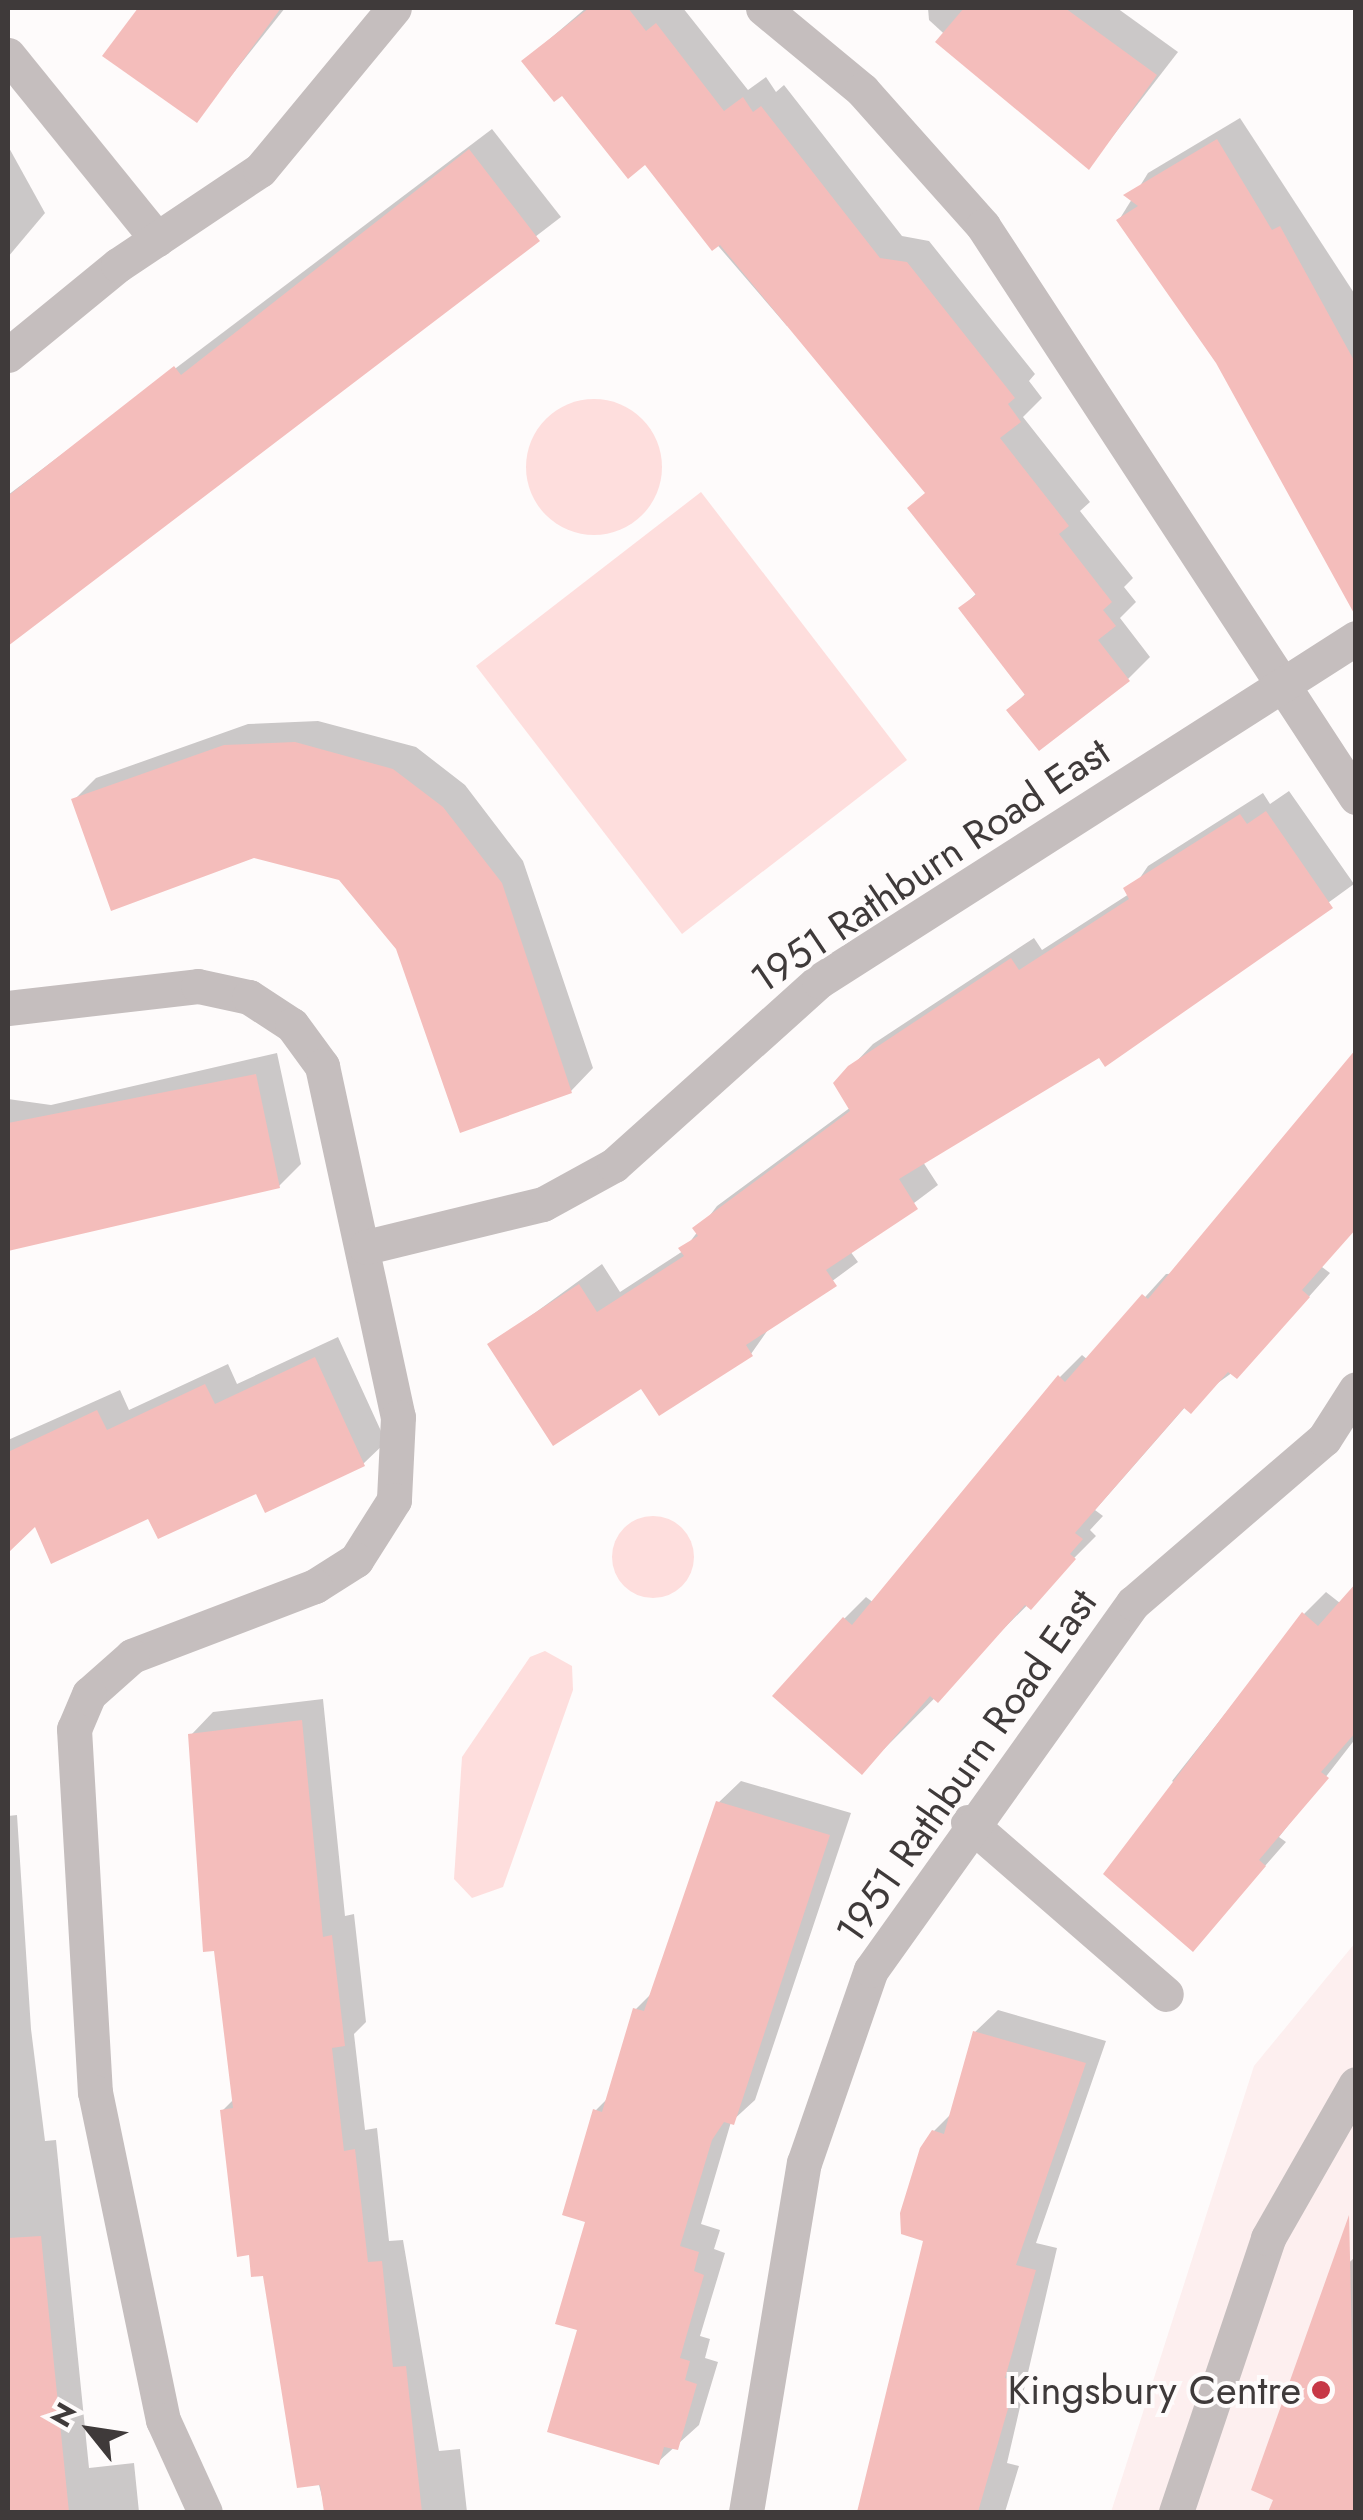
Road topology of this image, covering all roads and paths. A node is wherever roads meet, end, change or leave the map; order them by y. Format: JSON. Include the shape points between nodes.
{"nodes":[{"id":1,"x":394,"y":8,"type":"edge"},
{"id":2,"x":763,"y":8,"type":"edge"},
{"id":3,"x":8,"y":55,"type":"edge"},
{"id":4,"x":157,"y":238,"type":"junction"},
{"id":5,"x":8,"y":355,"type":"edge"},
{"id":6,"x":1356,"y":638,"type":"edge"},
{"id":7,"x":1285,"y":684,"type":"junction"},
{"id":8,"x":1356,"y":796,"type":"edge"},
{"id":9,"x":8,"y":1008,"type":"edge"},
{"id":10,"x":366,"y":1246,"type":"junction"},
{"id":11,"x":1356,"y":1389,"type":"edge"},
{"id":12,"x":968,"y":1822,"type":"junction"},
{"id":13,"x":1166,"y":1994,"type":"dead end"},
{"id":14,"x":1356,"y":2084,"type":"edge"},
{"id":15,"x":205,"y":2512,"type":"edge"},
{"id":16,"x":746,"y":2512,"type":"edge"},
{"id":17,"x":1176,"y":2512,"type":"edge"}],
"edges":[{"from":1,"to":4,"type":"lane","via":[[260,170]]},
{"from":2,"to":7,"type":"lane","via":[[862,90],[983,226]]},
{"from":3,"to":4,"type":"lane"},
{"from":4,"to":5,"type":"lane"},
{"from":6,"to":7,"type":"lane","name":"1951 Rathburn Road East"},
{"from":7,"to":8,"type":"lane"},
{"from":7,"to":10,"type":"lane","name":"1951 Rathburn Road East","via":[[819,981],[614,1165],[543,1204]]},
{"from":9,"to":10,"type":"lane","via":[[198,986],[271,1008],[322,1066]]},
{"from":10,"to":15,"type":"lane","via":[[400,1453],[385,1522],[337,1575],[116,1666],[74,1729],[102,2128],[163,2420]]},
{"from":11,"to":12,"type":"lane","name":"1951 Rathburn Road East","via":[[1324,1438],[1133,1603]]},
{"from":12,"to":13,"type":"lane"},
{"from":12,"to":16,"type":"lane","name":"1951 Rathburn Road East","via":[[871,1970],[832,2072],[804,2163]]},
{"from":14,"to":17,"type":"lane","via":[[1268,2238]]}]}
